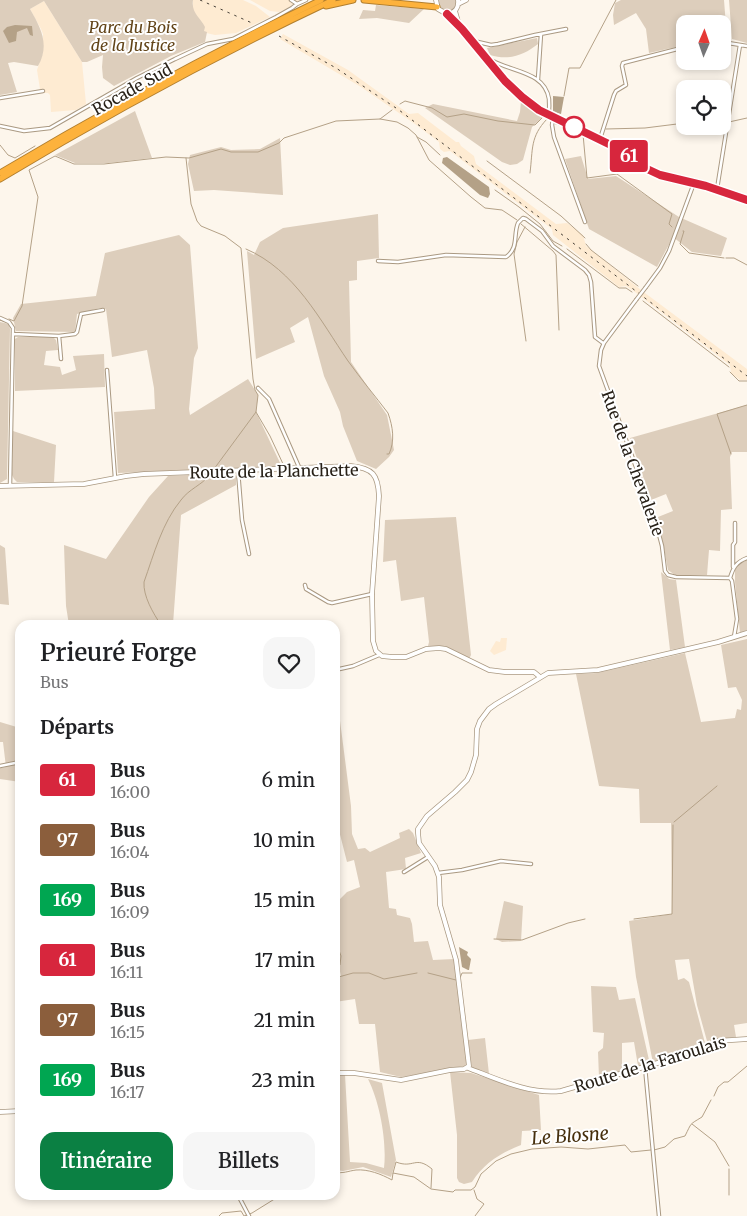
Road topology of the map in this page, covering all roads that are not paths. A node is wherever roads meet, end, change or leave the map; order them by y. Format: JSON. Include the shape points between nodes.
{"nodes":[{"id":1,"x":291,"y":0,"type":"edge"},
{"id":2,"x":306,"y":0,"type":"edge"},
{"id":3,"x":321,"y":0,"type":"edge"},
{"id":4,"x":333,"y":0,"type":"edge"},
{"id":5,"x":353,"y":0,"type":"edge"},
{"id":6,"x":364,"y":0,"type":"edge"},
{"id":7,"x":436,"y":0,"type":"edge"},
{"id":8,"x":466,"y":0,"type":"edge"},
{"id":9,"x":458,"y":2,"type":"edge"},
{"id":10,"x":297,"y":4,"type":"junction"},
{"id":11,"x":437,"y":7,"type":"junction"},
{"id":12,"x":309,"y":11,"type":"junction"},
{"id":13,"x":455,"y":11,"type":"junction"},
{"id":14,"x":447,"y":14,"type":"junction"},
{"id":15,"x":460,"y":27,"type":"junction"},
{"id":16,"x":566,"y":30,"type":"dead end"},
{"id":17,"x":541,"y":34,"type":"junction"},
{"id":18,"x":474,"y":44,"type":"junction"},
{"id":19,"x":731,"y":44,"type":"edge"},
{"id":20,"x":740,"y":45,"type":"junction"},
{"id":21,"x":747,"y":46,"type":"edge"},
{"id":22,"x":676,"y":49,"type":"edge"},
{"id":23,"x":489,"y":62,"type":"junction"},
{"id":24,"x":538,"y":79,"type":"junction"},
{"id":25,"x":43,"y":91,"type":"dead end"},
{"id":26,"x":0,"y":98,"type":"edge"},
{"id":27,"x":548,"y":115,"type":"junction"},
{"id":28,"x":553,"y":118,"type":"junction"},
{"id":29,"x":0,"y":126,"type":"edge"},
{"id":30,"x":600,"y":139,"type":"junction"},
{"id":31,"x":0,"y":173,"type":"edge"},
{"id":32,"x":0,"y":179,"type":"edge"},
{"id":33,"x":694,"y":183,"type":"junction"},
{"id":34,"x":717,"y":189,"type":"junction"},
{"id":35,"x":747,"y":200,"type":"edge"},
{"id":36,"x":585,"y":222,"type":"dead end"},
{"id":37,"x":378,"y":261,"type":"dead end"},
{"id":38,"x":103,"y":310,"type":"dead end"},
{"id":39,"x":0,"y":318,"type":"edge"},
{"id":40,"x":12,"y":334,"type":"junction"},
{"id":41,"x":59,"y":336,"type":"junction"},
{"id":42,"x":604,"y":343,"type":"junction"},
{"id":43,"x":61,"y":359,"type":"dead end"},
{"id":44,"x":107,"y":370,"type":"dead end"},
{"id":45,"x":258,"y":388,"type":"dead end"},
{"id":46,"x":299,"y":469,"type":"junction"},
{"id":47,"x":238,"y":471,"type":"junction"},
{"id":48,"x":115,"y":478,"type":"junction"},
{"id":49,"x":10,"y":485,"type":"junction"},
{"id":50,"x":0,"y":486,"type":"edge"},
{"id":51,"x":735,"y":523,"type":"dead end"},
{"id":52,"x":248,"y":554,"type":"dead end"},
{"id":53,"x":747,"y":558,"type":"edge"},
{"id":54,"x":733,"y":567,"type":"junction"},
{"id":55,"x":730,"y":578,"type":"junction"},
{"id":56,"x":305,"y":585,"type":"dead end"},
{"id":57,"x":372,"y":594,"type":"junction"},
{"id":58,"x":747,"y":634,"type":"edge"},
{"id":59,"x":734,"y":638,"type":"junction"},
{"id":60,"x":379,"y":655,"type":"junction"},
{"id":61,"x":340,"y":669,"type":"edge"},
{"id":62,"x":540,"y":677,"type":"junction"},
{"id":63,"x":15,"y":763,"type":"edge"},
{"id":64,"x":0,"y":766,"type":"edge"},
{"id":65,"x":428,"y":857,"type":"junction"},
{"id":66,"x":531,"y":864,"type":"dead end"},
{"id":67,"x":404,"y":872,"type":"dead end"},
{"id":68,"x":438,"y":873,"type":"junction"},
{"id":69,"x":747,"y":1039,"type":"edge"},
{"id":70,"x":644,"y":1067,"type":"junction"},
{"id":71,"x":468,"y":1068,"type":"junction"},
{"id":72,"x":340,"y":1073,"type":"edge"},
{"id":73,"x":15,"y":1111,"type":"edge"},
{"id":74,"x":0,"y":1112,"type":"edge"},
{"id":75,"x":240,"y":1200,"type":"edge"},
{"id":76,"x":248,"y":1215,"type":"edge"},
{"id":77,"x":658,"y":1216,"type":"edge"}],
"edges":[{"from":1,"to":10,"type":"street"},
{"from":2,"to":10,"type":"street"},
{"from":3,"to":31,"type":"highway","name":"Rocade Sud","via":[[142,92]]},
{"from":4,"to":12,"type":"highway","name":"Rocade Sud"},
{"from":5,"to":12,"type":"highway"},
{"from":6,"to":11,"type":"highway"},
{"from":7,"to":11,"type":"street"},
{"from":8,"to":9,"type":"street"},
{"from":9,"to":13,"type":"street"},
{"from":10,"to":29,"type":"street","via":[[233,39],[207,44],[137,78],[50,128],[24,131]]},
{"from":11,"to":14,"type":"street"},
{"from":12,"to":32,"type":"highway","name":"Rocade Sud","via":[[162,87]]},
{"from":13,"to":14,"type":"street"},
{"from":13,"to":15,"type":"street"},
{"from":14,"to":15,"type":"street"},
{"from":15,"to":18,"type":"street"},
{"from":16,"to":17,"type":"street"},
{"from":17,"to":18,"type":"street","via":[[498,44]]},
{"from":17,"to":24,"type":"street"},
{"from":18,"to":23,"type":"street"},
{"from":19,"to":20,"type":"street"},
{"from":20,"to":21,"type":"street"},
{"from":20,"to":34,"type":"street"},
{"from":22,"to":30,"type":"street","via":[[623,63],[626,85],[616,90]]},
{"from":23,"to":24,"type":"street"},
{"from":23,"to":27,"type":"street","via":[[516,92]]},
{"from":24,"to":27,"type":"street","via":[[548,93]]},
{"from":25,"to":26,"type":"street"},
{"from":27,"to":28,"type":"street"},
{"from":28,"to":30,"type":"street"},
{"from":28,"to":36,"type":"street","via":[[554,137]]},
{"from":30,"to":33,"type":"street","via":[[651,171]]},
{"from":33,"to":34,"type":"street"},
{"from":33,"to":42,"type":"street","name":"Rue de la Chevalerie","bridge":true,"via":[[669,251]]},
{"from":34,"to":35,"type":"street"},
{"from":37,"to":42,"type":"street","via":[[398,262],[446,255],[506,257],[512,253],[518,223],[526,219],[589,275],[594,337]]},
{"from":38,"to":41,"type":"street","via":[[81,314],[77,332]]},
{"from":39,"to":40,"type":"street","via":[[12,324]]},
{"from":40,"to":41,"type":"street"},
{"from":40,"to":49,"type":"street"},
{"from":41,"to":43,"type":"street"},
{"from":42,"to":55,"type":"street","name":"Rue de la Chevalerie","via":[[599,358],[601,373],[656,519],[665,571],[676,577]]},
{"from":44,"to":48,"type":"street"},
{"from":45,"to":46,"type":"street","via":[[269,399]]},
{"from":46,"to":47,"type":"street","name":"Route de la Planchette"},
{"from":46,"to":57,"type":"street","name":"Route de la Planchette","via":[[361,467],[370,471],[377,480]]},
{"from":47,"to":48,"type":"street","name":"Route de la Planchette"},
{"from":47,"to":52,"type":"street"},
{"from":48,"to":49,"type":"street","name":"Route de la Planchette","via":[[84,484]]},
{"from":49,"to":50,"type":"street","name":"Route de la Planchette"},
{"from":51,"to":54,"type":"street"},
{"from":53,"to":54,"type":"street"},
{"from":54,"to":55,"type":"street"},
{"from":55,"to":59,"type":"street","via":[[737,619]]},
{"from":56,"to":57,"type":"street","via":[[306,589],[332,603]]},
{"from":57,"to":60,"type":"street","name":"Route de la Planchette","via":[[373,641]]},
{"from":58,"to":59,"type":"street"},
{"from":59,"to":62,"type":"street","via":[[598,670],[555,672]]},
{"from":60,"to":61,"type":"street"},
{"from":60,"to":62,"type":"street","via":[[406,657],[426,649],[446,649],[489,670],[534,672]]},
{"from":62,"to":65,"type":"street","via":[[489,709],[480,721],[474,764],[467,780],[418,829],[419,843]]},
{"from":63,"to":64,"type":"street"},
{"from":65,"to":67,"type":"street"},
{"from":65,"to":68,"type":"street"},
{"from":66,"to":68,"type":"street","via":[[490,862]]},
{"from":68,"to":71,"type":"street","via":[[440,905],[456,960],[470,1063]]},
{"from":69,"to":70,"type":"street","name":"Route de la Faroulais","via":[[717,1041]]},
{"from":70,"to":71,"type":"street","name":"Route de la Faroulais","via":[[561,1092],[522,1087]]},
{"from":70,"to":77,"type":"street"},
{"from":71,"to":72,"type":"street","via":[[401,1080]]},
{"from":73,"to":74,"type":"street"},
{"from":75,"to":76,"type":"street"}]}
